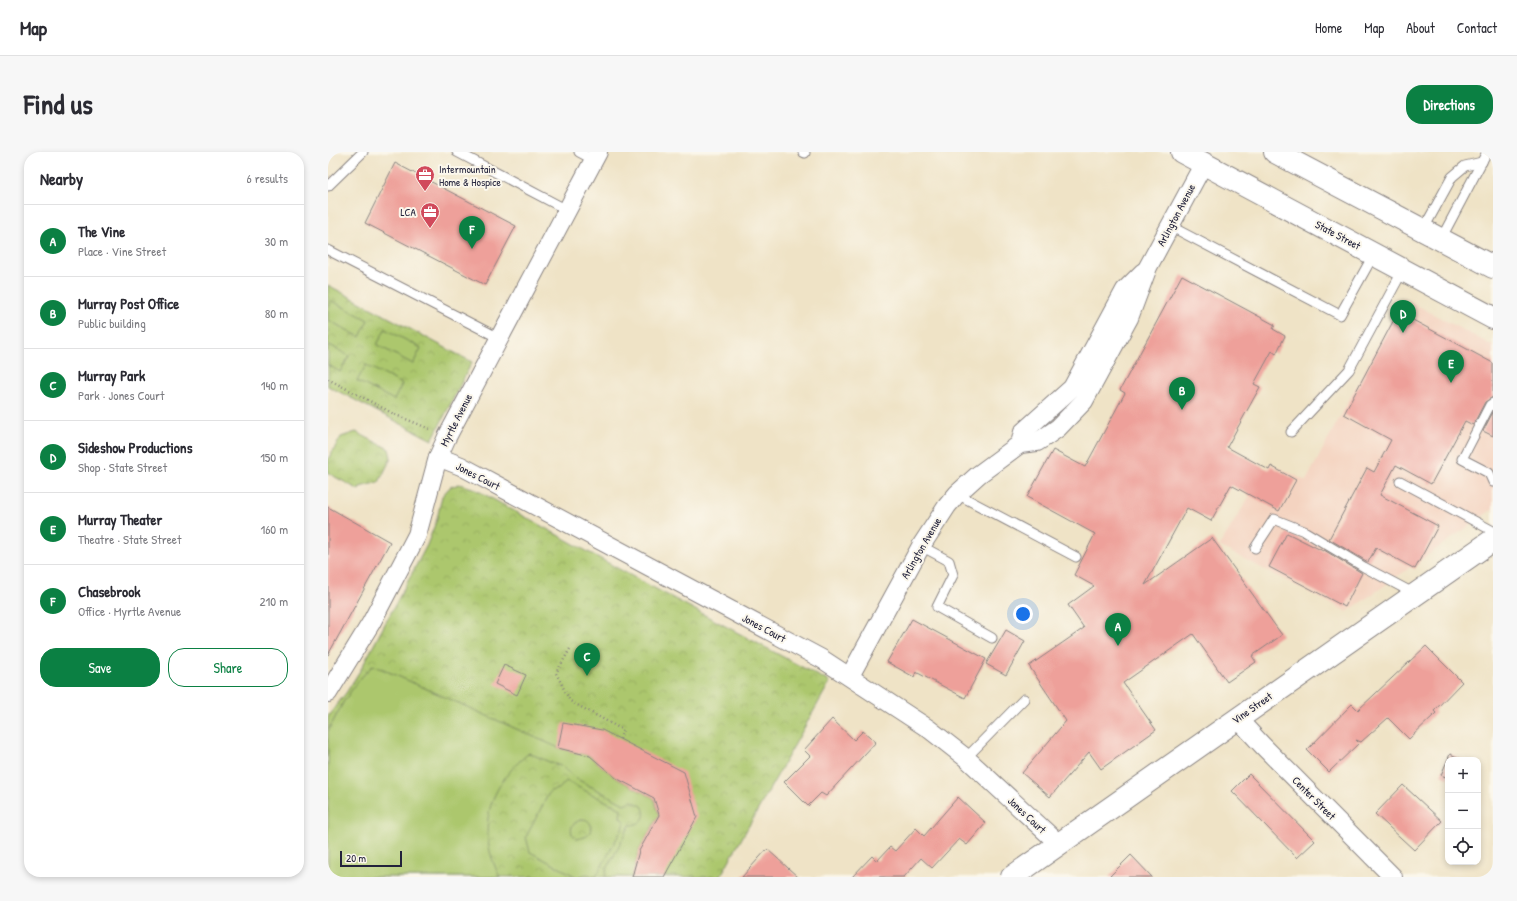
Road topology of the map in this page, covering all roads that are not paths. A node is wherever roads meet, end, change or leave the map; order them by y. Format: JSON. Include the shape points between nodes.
{"nodes":[{"id":1,"x":363,"y":152,"type":"edge"},
{"id":2,"x":457,"y":152,"type":"edge"},
{"id":3,"x":1182,"y":152,"type":"edge"},
{"id":4,"x":1487,"y":152,"type":"edge"},
{"id":5,"x":1281,"y":153,"type":"edge"},
{"id":6,"x":590,"y":155,"type":"edge"},
{"id":7,"x":1482,"y":162,"type":"junction"},
{"id":8,"x":1204,"y":163,"type":"junction"},
{"id":9,"x":328,"y":186,"type":"edge"},
{"id":10,"x":567,"y":210,"type":"junction"},
{"id":11,"x":1170,"y":226,"type":"junction"},
{"id":12,"x":1432,"y":235,"type":"junction"},
{"id":13,"x":328,"y":250,"type":"edge"},
{"id":14,"x":1374,"y":254,"type":"junction"},
{"id":15,"x":1493,"y":267,"type":"edge"},
{"id":16,"x":1403,"y":270,"type":"junction"},
{"id":17,"x":1493,"y":318,"type":"edge"},
{"id":18,"x":499,"y":338,"type":"junction"},
{"id":19,"x":1493,"y":403,"type":"edge"},
{"id":20,"x":1291,"y":432,"type":"dead end"},
{"id":21,"x":438,"y":457,"type":"junction"},
{"id":22,"x":1491,"y":469,"type":"edge"},
{"id":23,"x":1400,"y":482,"type":"dead end"},
{"id":24,"x":1493,"y":482,"type":"edge"},
{"id":25,"x":957,"y":494,"type":"junction"},
{"id":26,"x":1493,"y":531,"type":"edge"},
{"id":27,"x":1493,"y":540,"type":"edge"},
{"id":28,"x":921,"y":546,"type":"junction"},
{"id":29,"x":1255,"y":548,"type":"dead end"},
{"id":30,"x":1076,"y":557,"type":"dead end"},
{"id":31,"x":1415,"y":594,"type":"junction"},
{"id":32,"x":992,"y":638,"type":"dead end"},
{"id":33,"x":850,"y":676,"type":"junction"},
{"id":34,"x":328,"y":693,"type":"edge"},
{"id":35,"x":1024,"y":699,"type":"dead end"},
{"id":36,"x":1238,"y":718,"type":"junction"},
{"id":37,"x":966,"y":758,"type":"junction"},
{"id":38,"x":1059,"y":844,"type":"junction"},
{"id":39,"x":1012,"y":877,"type":"edge"},
{"id":40,"x":1393,"y":877,"type":"edge"}],
"edges":[{"from":1,"to":9,"type":"lane"},
{"from":2,"to":10,"type":"lane"},
{"from":3,"to":8,"type":"street","name":"State Street"},
{"from":4,"to":7,"type":"lane"},
{"from":5,"to":12,"type":"street"},
{"from":6,"to":10,"type":"street","name":"Myrtle Avenue"},
{"from":7,"to":12,"type":"lane"},
{"from":7,"to":12,"type":"lane","via":[[1465,166],[1452,177]]},
{"from":8,"to":11,"type":"street","name":"Arlington Avenue"},
{"from":8,"to":14,"type":"street","name":"State Street"},
{"from":10,"to":18,"type":"street","name":"Myrtle Avenue"},
{"from":11,"to":14,"type":"lane","via":[[1340,314]]},
{"from":11,"to":25,"type":"street","name":"Arlington Avenue","via":[[1148,267],[1125,290],[1072,388],[1022,432],[1020,444]]},
{"from":12,"to":15,"type":"street"},
{"from":13,"to":18,"type":"lane"},
{"from":14,"to":16,"type":"street","name":"State Street"},
{"from":16,"to":17,"type":"street","name":"State Street"},
{"from":16,"to":20,"type":"lane","via":[[1349,370]]},
{"from":18,"to":21,"type":"street","name":"Myrtle Avenue"},
{"from":19,"to":22,"type":"lane","via":[[1462,459]]},
{"from":21,"to":33,"type":"street","name":"Jones Court","via":[[461,466]]},
{"from":21,"to":34,"type":"street","name":"Myrtle Avenue","via":[[417,535],[371,623]]},
{"from":22,"to":24,"type":"lane"},
{"from":23,"to":26,"type":"lane"},
{"from":25,"to":28,"type":"street","name":"Arlington Avenue"},
{"from":25,"to":30,"type":"lane"},
{"from":27,"to":31,"type":"street","name":"Vine Street"},
{"from":28,"to":32,"type":"lane","via":[[949,561],[953,575],[937,607]]},
{"from":28,"to":33,"type":"street","name":"Arlington Avenue"},
{"from":29,"to":31,"type":"lane","via":[[1274,520],[1304,531]]},
{"from":31,"to":36,"type":"street","name":"Vine Street"},
{"from":33,"to":37,"type":"street","name":"Jones Court","via":[[929,729]]},
{"from":35,"to":37,"type":"lane"},
{"from":36,"to":38,"type":"street","name":"Vine Street"},
{"from":36,"to":40,"type":"street","name":"Center Street"},
{"from":37,"to":38,"type":"street","name":"Jones Court"},
{"from":38,"to":39,"type":"street","name":"Vine Street"}]}
